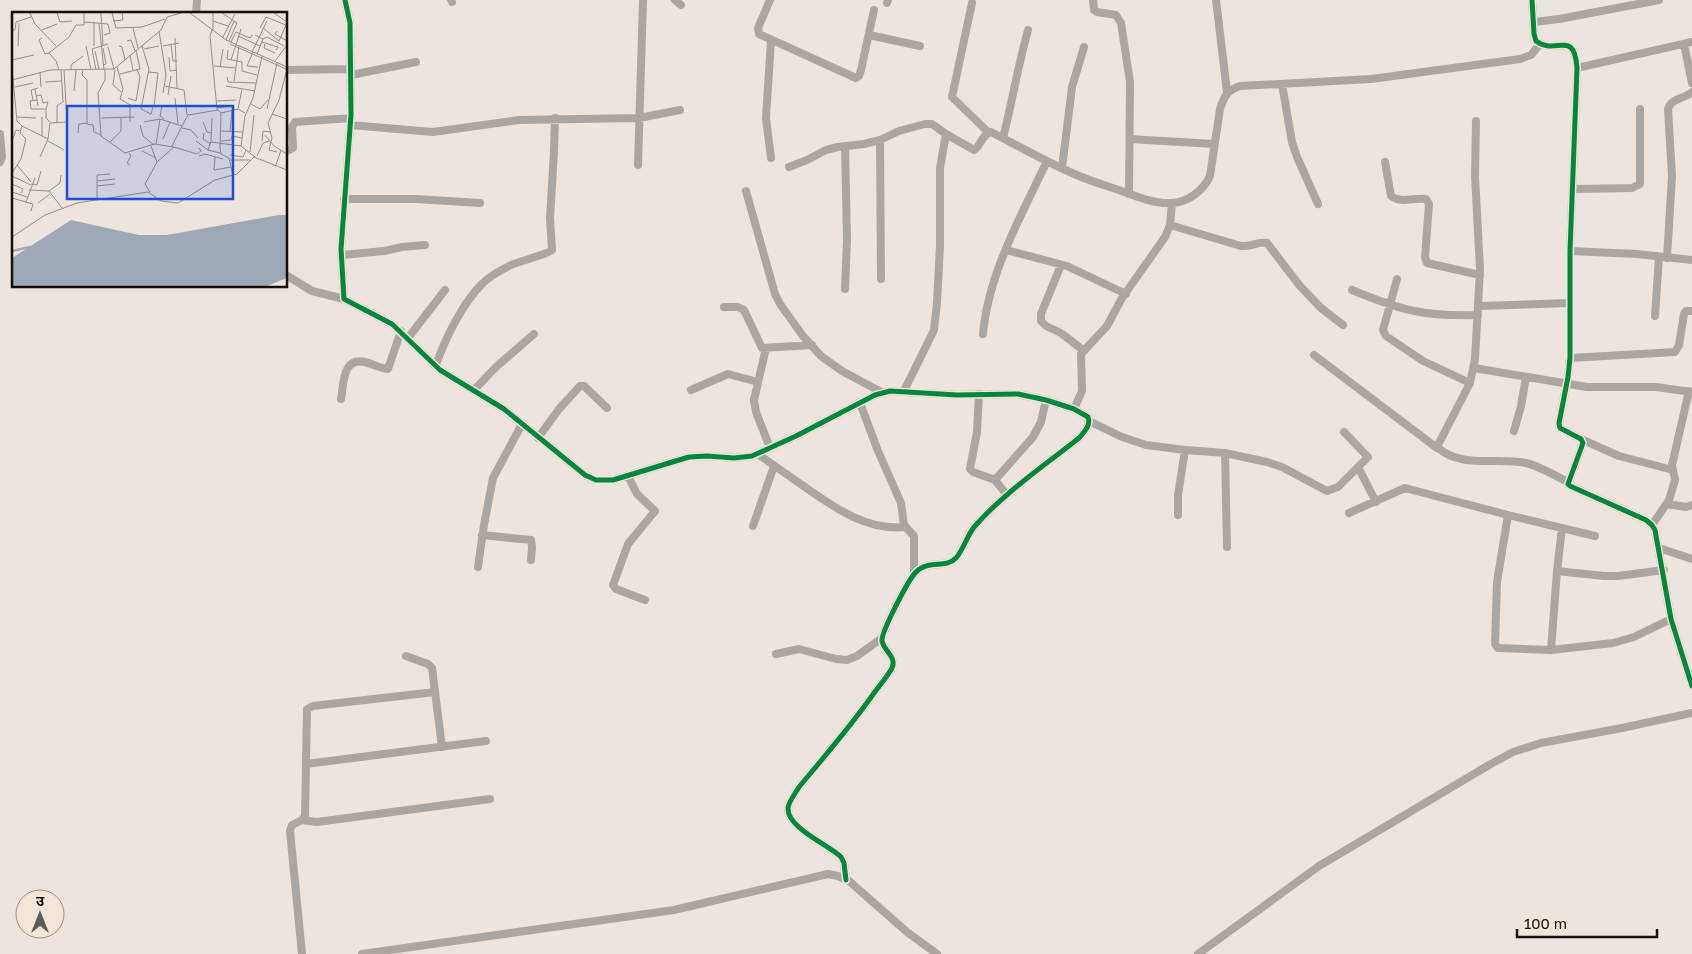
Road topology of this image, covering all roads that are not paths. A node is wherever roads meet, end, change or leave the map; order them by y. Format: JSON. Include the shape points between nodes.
{"nodes":[{"id":1,"x":345,"y":0,"type":"edge"},
{"id":2,"x":643,"y":0,"type":"edge"},
{"id":3,"x":770,"y":0,"type":"edge"},
{"id":4,"x":1093,"y":0,"type":"edge"},
{"id":5,"x":1216,"y":0,"type":"edge"},
{"id":6,"x":1532,"y":0,"type":"edge"},
{"id":7,"x":1660,"y":0,"type":"edge"},
{"id":8,"x":972,"y":3,"type":"dead end"},
{"id":9,"x":874,"y":10,"type":"dead end"},
{"id":10,"x":1534,"y":22,"type":"junction"},
{"id":11,"x":1028,"y":30,"type":"dead end"},
{"id":12,"x":869,"y":35,"type":"junction"},
{"id":13,"x":771,"y":40,"type":"junction"},
{"id":14,"x":1688,"y":43,"type":"edge"},
{"id":15,"x":1540,"y":44,"type":"junction"},
{"id":16,"x":920,"y":46,"type":"dead end"},
{"id":17,"x":1084,"y":47,"type":"dead end"},
{"id":18,"x":416,"y":62,"type":"dead end"},
{"id":19,"x":1577,"y":68,"type":"junction"},
{"id":20,"x":288,"y":70,"type":"edge"},
{"id":21,"x":351,"y":72,"type":"junction"},
{"id":22,"x":1692,"y":83,"type":"edge"},
{"id":23,"x":1282,"y":84,"type":"junction"},
{"id":24,"x":1227,"y":92,"type":"junction"},
{"id":25,"x":1692,"y":92,"type":"edge"},
{"id":26,"x":1640,"y":109,"type":"dead end"},
{"id":27,"x":680,"y":110,"type":"dead end"},
{"id":28,"x":555,"y":118,"type":"junction"},
{"id":29,"x":639,"y":118,"type":"junction"},
{"id":30,"x":351,"y":121,"type":"junction"},
{"id":31,"x":1476,"y":121,"type":"dead end"},
{"id":32,"x":988,"y":132,"type":"junction"},
{"id":33,"x":0,"y":134,"type":"edge"},
{"id":34,"x":946,"y":134,"type":"junction"},
{"id":35,"x":1003,"y":138,"type":"junction"},
{"id":36,"x":1130,"y":139,"type":"junction"},
{"id":37,"x":880,"y":140,"type":"junction"},
{"id":38,"x":1214,"y":144,"type":"junction"},
{"id":39,"x":845,"y":146,"type":"junction"},
{"id":40,"x":288,"y":150,"type":"edge"},
{"id":41,"x":771,"y":158,"type":"dead end"},
{"id":42,"x":1047,"y":161,"type":"junction"},
{"id":43,"x":0,"y":162,"type":"edge"},
{"id":44,"x":1385,"y":162,"type":"dead end"},
{"id":45,"x":638,"y":165,"type":"dead end"},
{"id":46,"x":789,"y":167,"type":"dead end"},
{"id":47,"x":1062,"y":168,"type":"junction"},
{"id":48,"x":1573,"y":189,"type":"junction"},
{"id":49,"x":746,"y":191,"type":"dead end"},
{"id":50,"x":1129,"y":194,"type":"junction"},
{"id":51,"x":344,"y":199,"type":"junction"},
{"id":52,"x":480,"y":203,"type":"dead end"},
{"id":53,"x":1172,"y":203,"type":"junction"},
{"id":54,"x":1318,"y":204,"type":"dead end"},
{"id":55,"x":1170,"y":225,"type":"junction"},
{"id":56,"x":425,"y":245,"type":"dead end"},
{"id":57,"x":1006,"y":250,"type":"junction"},
{"id":58,"x":1570,"y":251,"type":"junction"},
{"id":59,"x":342,"y":255,"type":"junction"},
{"id":60,"x":1663,"y":257,"type":"junction"},
{"id":61,"x":1692,"y":260,"type":"edge"},
{"id":62,"x":1061,"y":265,"type":"junction"},
{"id":63,"x":1480,"y":275,"type":"junction"},
{"id":64,"x":288,"y":276,"type":"edge"},
{"id":65,"x":881,"y":279,"type":"dead end"},
{"id":66,"x":1397,"y":279,"type":"dead end"},
{"id":67,"x":845,"y":289,"type":"dead end"},
{"id":68,"x":444,"y":290,"type":"dead end"},
{"id":69,"x":1352,"y":290,"type":"dead end"},
{"id":70,"x":1126,"y":294,"type":"junction"},
{"id":71,"x":344,"y":299,"type":"junction"},
{"id":72,"x":1570,"y":303,"type":"junction"},
{"id":73,"x":1390,"y":306,"type":"junction"},
{"id":74,"x":1478,"y":306,"type":"junction"},
{"id":75,"x":724,"y":307,"type":"dead end"},
{"id":76,"x":1692,"y":311,"type":"edge"},
{"id":77,"x":1478,"y":315,"type":"junction"},
{"id":78,"x":1655,"y":316,"type":"dead end"},
{"id":79,"x":1343,"y":325,"type":"dead end"},
{"id":80,"x":402,"y":332,"type":"junction"},
{"id":81,"x":534,"y":334,"type":"dead end"},
{"id":82,"x":983,"y":334,"type":"dead end"},
{"id":83,"x":408,"y":338,"type":"junction"},
{"id":84,"x":812,"y":345,"type":"junction"},
{"id":85,"x":766,"y":348,"type":"junction"},
{"id":86,"x":1083,"y":350,"type":"junction"},
{"id":87,"x":1314,"y":355,"type":"dead end"},
{"id":88,"x":1570,"y":358,"type":"junction"},
{"id":89,"x":436,"y":366,"type":"junction"},
{"id":90,"x":1474,"y":368,"type":"junction"},
{"id":91,"x":1526,"y":377,"type":"junction"},
{"id":92,"x":758,"y":382,"type":"junction"},
{"id":93,"x":1470,"y":383,"type":"junction"},
{"id":94,"x":1567,"y":384,"type":"junction"},
{"id":95,"x":474,"y":390,"type":"junction"},
{"id":96,"x":691,"y":390,"type":"dead end"},
{"id":97,"x":904,"y":391,"type":"junction"},
{"id":98,"x":1690,"y":391,"type":"edge"},
{"id":99,"x":883,"y":393,"type":"junction"},
{"id":100,"x":979,"y":394,"type":"junction"},
{"id":101,"x":341,"y":399,"type":"dead end"},
{"id":102,"x":1046,"y":400,"type":"junction"},
{"id":103,"x":860,"y":403,"type":"junction"},
{"id":104,"x":606,"y":408,"type":"dead end"},
{"id":105,"x":1074,"y":409,"type":"junction"},
{"id":106,"x":1089,"y":421,"type":"junction"},
{"id":107,"x":522,"y":424,"type":"junction"},
{"id":108,"x":1514,"y":431,"type":"dead end"},
{"id":109,"x":1344,"y":432,"type":"dead end"},
{"id":110,"x":538,"y":438,"type":"junction"},
{"id":111,"x":1583,"y":440,"type":"junction"},
{"id":112,"x":770,"y":448,"type":"junction"},
{"id":113,"x":1437,"y":448,"type":"junction"},
{"id":114,"x":1185,"y":450,"type":"junction"},
{"id":115,"x":1225,"y":453,"type":"junction"},
{"id":116,"x":758,"y":454,"type":"junction"},
{"id":117,"x":774,"y":466,"type":"junction"},
{"id":118,"x":1358,"y":467,"type":"junction"},
{"id":119,"x":1673,"y":470,"type":"junction"},
{"id":120,"x":628,"y":476,"type":"junction"},
{"id":121,"x":995,"y":480,"type":"junction"},
{"id":122,"x":1568,"y":482,"type":"junction"},
{"id":123,"x":1007,"y":496,"type":"junction"},
{"id":124,"x":1376,"y":502,"type":"junction"},
{"id":125,"x":1667,"y":504,"type":"junction"},
{"id":126,"x":1692,"y":505,"type":"edge"},
{"id":127,"x":1350,"y":513,"type":"dead end"},
{"id":128,"x":1178,"y":515,"type":"dead end"},
{"id":129,"x":1508,"y":515,"type":"junction"},
{"id":130,"x":1652,"y":525,"type":"junction"},
{"id":131,"x":753,"y":526,"type":"dead end"},
{"id":132,"x":906,"y":527,"type":"junction"},
{"id":133,"x":1562,"y":528,"type":"junction"},
{"id":134,"x":482,"y":535,"type":"junction"},
{"id":135,"x":1595,"y":536,"type":"dead end"},
{"id":136,"x":1227,"y":547,"type":"dead end"},
{"id":137,"x":1659,"y":548,"type":"junction"},
{"id":138,"x":531,"y":560,"type":"dead end"},
{"id":139,"x":1692,"y":560,"type":"edge"},
{"id":140,"x":478,"y":567,"type":"dead end"},
{"id":141,"x":1664,"y":570,"type":"junction"},
{"id":142,"x":1557,"y":571,"type":"junction"},
{"id":143,"x":914,"y":574,"type":"junction"},
{"id":144,"x":645,"y":600,"type":"dead end"},
{"id":145,"x":1671,"y":619,"type":"junction"},
{"id":146,"x":882,"y":638,"type":"junction"},
{"id":147,"x":1551,"y":650,"type":"junction"},
{"id":148,"x":776,"y":654,"type":"dead end"},
{"id":149,"x":406,"y":656,"type":"dead end"},
{"id":150,"x":1692,"y":686,"type":"edge"},
{"id":151,"x":435,"y":692,"type":"junction"},
{"id":152,"x":1692,"y":712,"type":"edge"},
{"id":153,"x":486,"y":742,"type":"dead end"},
{"id":154,"x":442,"y":747,"type":"junction"},
{"id":155,"x":306,"y":764,"type":"junction"},
{"id":156,"x":490,"y":800,"type":"dead end"},
{"id":157,"x":302,"y":820,"type":"junction"},
{"id":158,"x":846,"y":880,"type":"junction"},
{"id":159,"x":302,"y":954,"type":"edge"},
{"id":160,"x":362,"y":954,"type":"edge"},
{"id":161,"x":936,"y":954,"type":"edge"},
{"id":162,"x":1198,"y":954,"type":"edge"}],
"edges":[{"from":1,"to":21,"type":"street","via":[[350,23]]},
{"from":2,"to":29,"type":"street"},
{"from":3,"to":13,"type":"street","via":[[758,31]]},
{"from":4,"to":36,"type":"street","via":[[1094,10],[1116,15],[1121,23],[1130,82]]},
{"from":5,"to":24,"type":"street"},
{"from":6,"to":10,"type":"street"},
{"from":7,"to":10,"type":"street"},
{"from":8,"to":32,"type":"street","via":[[952,97]]},
{"from":9,"to":12,"type":"street"},
{"from":10,"to":15,"type":"street","via":[[1534,38]]},
{"from":11,"to":35,"type":"street"},
{"from":12,"to":13,"type":"street","via":[[856,78]]},
{"from":12,"to":16,"type":"street"},
{"from":13,"to":41,"type":"street","via":[[766,118]]},
{"from":14,"to":19,"type":"street"},
{"from":14,"to":22,"type":"street"},
{"from":15,"to":19,"type":"street","via":[[1574,50]]},
{"from":15,"to":23,"type":"street","via":[[1531,55],[1520,59],[1371,79]]},
{"from":17,"to":47,"type":"street","via":[[1072,87]]},
{"from":18,"to":21,"type":"street"},
{"from":19,"to":48,"type":"street"},
{"from":20,"to":21,"type":"street"},
{"from":21,"to":30,"type":"street"},
{"from":23,"to":24,"type":"street","via":[[1240,86]]},
{"from":23,"to":54,"type":"street","via":[[1292,142]]},
{"from":24,"to":38,"type":"street","via":[[1220,108]]},
{"from":25,"to":60,"type":"street","via":[[1673,101],[1668,109],[1672,176]]},
{"from":26,"to":48,"type":"street","via":[[1640,184],[1632,188]]},
{"from":27,"to":29,"type":"street"},
{"from":28,"to":29,"type":"street"},
{"from":28,"to":30,"type":"street","via":[[433,132]]},
{"from":28,"to":89,"type":"street","via":[[550,218],[552,250],[508,267],[483,283],[451,331]]},
{"from":29,"to":45,"type":"street"},
{"from":30,"to":40,"type":"street","via":[[320,119],[293,123],[293,148]]},
{"from":30,"to":51,"type":"street"},
{"from":31,"to":63,"type":"street"},
{"from":32,"to":34,"type":"street","via":[[974,150]]},
{"from":32,"to":35,"type":"street"},
{"from":33,"to":43,"type":"street"},
{"from":34,"to":37,"type":"street","via":[[932,124],[925,124]]},
{"from":34,"to":97,"type":"street","via":[[940,168],[940,246],[934,330]]},
{"from":35,"to":42,"type":"street"},
{"from":36,"to":38,"type":"street"},
{"from":36,"to":50,"type":"street"},
{"from":37,"to":39,"type":"street"},
{"from":37,"to":65,"type":"street"},
{"from":38,"to":53,"type":"street","via":[[1207,182],[1194,195]]},
{"from":39,"to":46,"type":"street","via":[[826,150]]},
{"from":39,"to":67,"type":"street"},
{"from":42,"to":47,"type":"street"},
{"from":42,"to":57,"type":"street"},
{"from":44,"to":63,"type":"street","via":[[1391,196],[1397,200],[1426,199],[1429,204],[1427,263]]},
{"from":47,"to":50,"type":"street"},
{"from":48,"to":58,"type":"street"},
{"from":49,"to":84,"type":"street","via":[[777,299]]},
{"from":50,"to":53,"type":"street"},
{"from":51,"to":52,"type":"street"},
{"from":51,"to":59,"type":"street"},
{"from":53,"to":55,"type":"street"},
{"from":55,"to":70,"type":"street"},
{"from":55,"to":79,"type":"street","via":[[1241,246],[1267,243],[1300,286]]},
{"from":56,"to":59,"type":"street"},
{"from":57,"to":62,"type":"street"},
{"from":57,"to":82,"type":"street","via":[[987,303]]},
{"from":58,"to":60,"type":"street"},
{"from":58,"to":72,"type":"street"},
{"from":59,"to":71,"type":"street"},
{"from":60,"to":61,"type":"street"},
{"from":60,"to":78,"type":"street"},
{"from":62,"to":70,"type":"street"},
{"from":62,"to":86,"type":"street","via":[[1041,321]]},
{"from":63,"to":74,"type":"street"},
{"from":64,"to":71,"type":"street","via":[[312,291]]},
{"from":66,"to":73,"type":"street"},
{"from":68,"to":83,"type":"street"},
{"from":69,"to":73,"type":"street"},
{"from":70,"to":86,"type":"street","via":[[1107,326]]},
{"from":71,"to":80,"type":"street","via":[[378,315]]},
{"from":72,"to":74,"type":"street"},
{"from":72,"to":88,"type":"street"},
{"from":73,"to":77,"type":"street","via":[[1438,315]]},
{"from":73,"to":93,"type":"street","via":[[1384,330],[1386,336],[1423,361]]},
{"from":74,"to":77,"type":"street"},
{"from":75,"to":85,"type":"street","via":[[744,310],[760,346]]},
{"from":76,"to":88,"type":"street","via":[[1684,314],[1675,352]]},
{"from":77,"to":90,"type":"street"},
{"from":80,"to":83,"type":"street"},
{"from":80,"to":101,"type":"street","via":[[388,369],[360,362],[347,368]]},
{"from":81,"to":95,"type":"street"},
{"from":83,"to":89,"type":"street"},
{"from":84,"to":85,"type":"street"},
{"from":84,"to":99,"type":"street","via":[[842,371]]},
{"from":85,"to":92,"type":"street"},
{"from":86,"to":105,"type":"street","via":[[1080,359],[1082,391]]},
{"from":87,"to":113,"type":"street"},
{"from":88,"to":94,"type":"street"},
{"from":89,"to":95,"type":"street"},
{"from":90,"to":91,"type":"street"},
{"from":90,"to":93,"type":"street"},
{"from":91,"to":94,"type":"street"},
{"from":91,"to":108,"type":"street"},
{"from":92,"to":96,"type":"street","via":[[728,374]]},
{"from":92,"to":112,"type":"street","via":[[754,404]]},
{"from":93,"to":113,"type":"street"},
{"from":94,"to":98,"type":"street"},
{"from":94,"to":111,"type":"street","via":[[1559,427]]},
{"from":95,"to":107,"type":"street"},
{"from":97,"to":99,"type":"street"},
{"from":97,"to":100,"type":"street"},
{"from":98,"to":119,"type":"street"},
{"from":99,"to":103,"type":"street"},
{"from":100,"to":102,"type":"street","via":[[1018,394]]},
{"from":100,"to":121,"type":"street","via":[[977,432],[970,469]]},
{"from":102,"to":105,"type":"street"},
{"from":102,"to":121,"type":"street","via":[[1041,422],[1033,436]]},
{"from":103,"to":112,"type":"street"},
{"from":103,"to":132,"type":"street","via":[[901,503]]},
{"from":104,"to":110,"type":"street","via":[[584,386],[580,386]]},
{"from":105,"to":106,"type":"street","via":[[1085,414]]},
{"from":106,"to":114,"type":"street","via":[[1146,445]]},
{"from":106,"to":123,"type":"street","via":[[1079,438]]},
{"from":107,"to":110,"type":"street"},
{"from":107,"to":134,"type":"street","via":[[494,478]]},
{"from":109,"to":118,"type":"street","via":[[1368,456]]},
{"from":110,"to":120,"type":"street","via":[[592,479],[601,481]]},
{"from":111,"to":119,"type":"street","via":[[1619,456]]},
{"from":111,"to":122,"type":"street"},
{"from":112,"to":116,"type":"street"},
{"from":113,"to":122,"type":"street","via":[[1465,460],[1526,463]]},
{"from":114,"to":115,"type":"street"},
{"from":114,"to":128,"type":"street"},
{"from":115,"to":118,"type":"street","via":[[1282,467],[1328,491],[1338,487]]},
{"from":115,"to":136,"type":"street"},
{"from":116,"to":117,"type":"street"},
{"from":116,"to":120,"type":"street","via":[[742,458],[689,457]]},
{"from":117,"to":131,"type":"street"},
{"from":117,"to":132,"type":"street","via":[[853,517],[874,526]]},
{"from":118,"to":124,"type":"street"},
{"from":119,"to":125,"type":"street","via":[[1676,476]]},
{"from":120,"to":144,"type":"street","via":[[638,494],[655,511],[628,544],[613,585]]},
{"from":121,"to":123,"type":"street"},
{"from":122,"to":130,"type":"street","via":[[1570,486]]},
{"from":123,"to":143,"type":"street","via":[[976,526],[954,560],[922,566]]},
{"from":124,"to":127,"type":"street"},
{"from":124,"to":129,"type":"street","via":[[1405,488]]},
{"from":125,"to":126,"type":"street"},
{"from":125,"to":130,"type":"street"},
{"from":129,"to":133,"type":"street"},
{"from":129,"to":147,"type":"street","via":[[1497,582],[1496,648]]},
{"from":130,"to":137,"type":"street"},
{"from":132,"to":143,"type":"street","via":[[915,540]]},
{"from":133,"to":135,"type":"street"},
{"from":133,"to":142,"type":"street"},
{"from":134,"to":138,"type":"street","via":[[531,540]]},
{"from":134,"to":140,"type":"street"},
{"from":137,"to":139,"type":"street"},
{"from":137,"to":141,"type":"street"},
{"from":141,"to":142,"type":"street","via":[[1618,576]]},
{"from":141,"to":145,"type":"street"},
{"from":142,"to":147,"type":"street"},
{"from":143,"to":146,"type":"street"},
{"from":145,"to":147,"type":"street","via":[[1613,643]]},
{"from":145,"to":150,"type":"street"},
{"from":146,"to":148,"type":"street","via":[[847,660],[799,649]]},
{"from":146,"to":158,"type":"street","via":[[892,658],[892,667],[863,709],[799,788],[788,809],[789,816],[800,827],[841,857]]},
{"from":149,"to":151,"type":"street","via":[[430,666]]},
{"from":151,"to":154,"type":"street"},
{"from":151,"to":155,"type":"street","via":[[310,707],[307,713]]},
{"from":152,"to":162,"type":"street","via":[[1541,743],[1513,752],[1319,866]]},
{"from":153,"to":154,"type":"street"},
{"from":154,"to":155,"type":"street"},
{"from":155,"to":157,"type":"street","via":[[305,816]]},
{"from":156,"to":157,"type":"street","via":[[317,822]]},
{"from":157,"to":159,"type":"street","via":[[292,825],[291,833]]},
{"from":158,"to":160,"type":"street","via":[[821,874],[674,910]]},
{"from":158,"to":161,"type":"street"}]}
